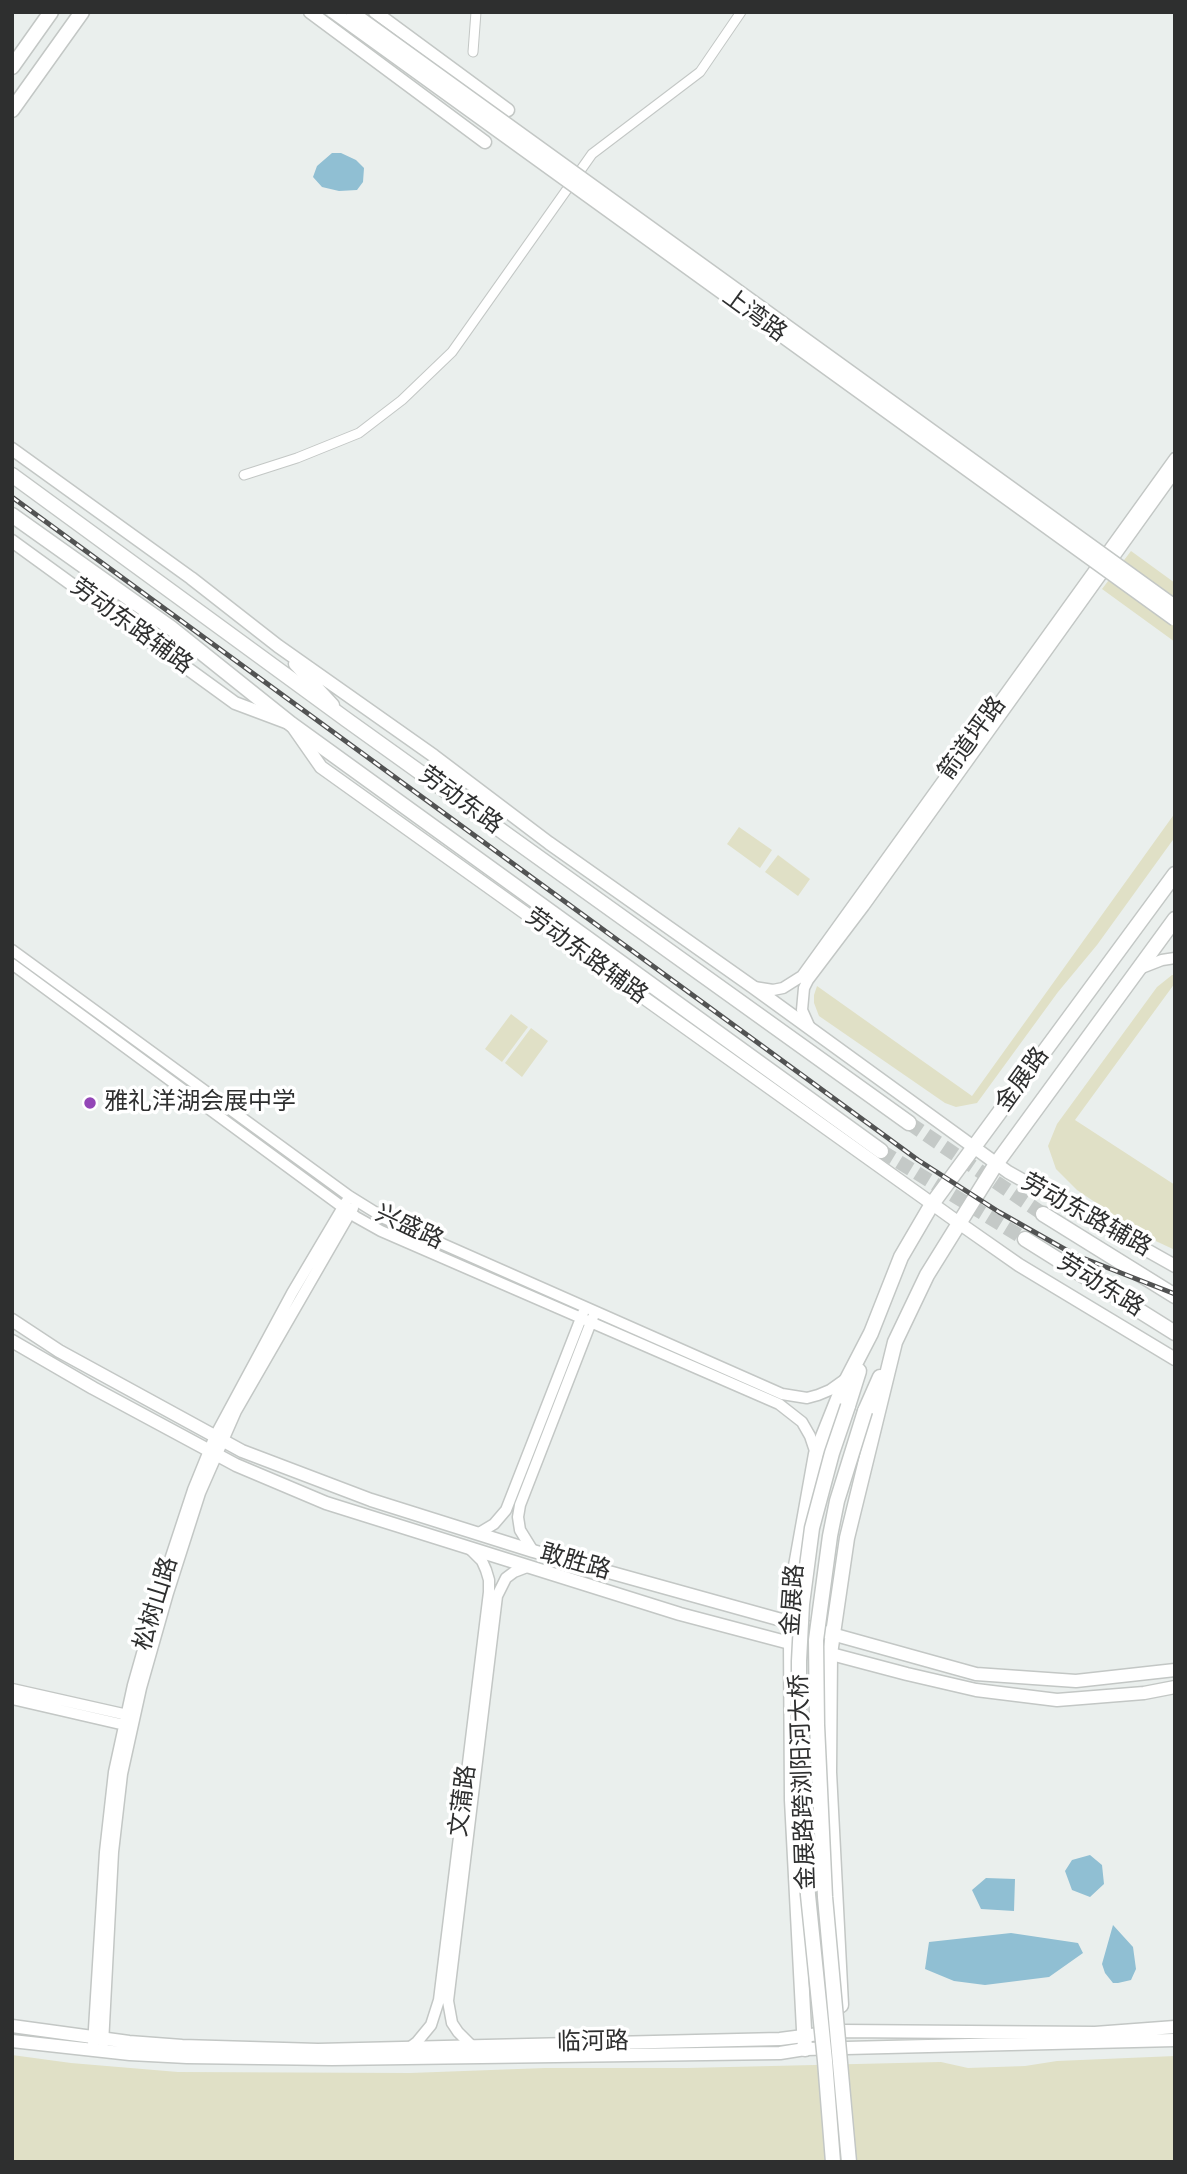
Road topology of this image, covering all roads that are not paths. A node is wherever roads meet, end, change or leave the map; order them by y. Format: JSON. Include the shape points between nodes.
{"nodes":[{"id":1,"x":51,"y":12,"type":"edge"},
{"id":2,"x":82,"y":12,"type":"edge"},
{"id":3,"x":310,"y":12,"type":"edge"},
{"id":4,"x":333,"y":12,"type":"edge"},
{"id":5,"x":352,"y":12,"type":"edge"},
{"id":6,"x":375,"y":12,"type":"edge"},
{"id":7,"x":476,"y":12,"type":"edge"},
{"id":8,"x":741,"y":12,"type":"edge"},
{"id":9,"x":472,"y":52,"type":"dead end"},
{"id":10,"x":12,"y":67,"type":"edge"},
{"id":11,"x":12,"y":110,"type":"edge"},
{"id":12,"x":508,"y":110,"type":"dead end"},
{"id":13,"x":485,"y":142,"type":"dead end"},
{"id":14,"x":12,"y":449,"type":"edge"},
{"id":15,"x":1175,"y":458,"type":"edge"},
{"id":16,"x":1175,"y":472,"type":"edge"},
{"id":17,"x":12,"y":475,"type":"edge"},
{"id":18,"x":244,"y":475,"type":"dead end"},
{"id":19,"x":12,"y":515,"type":"edge"},
{"id":20,"x":12,"y":541,"type":"edge"},
{"id":21,"x":1175,"y":606,"type":"edge"},
{"id":22,"x":1175,"y":620,"type":"edge"},
{"id":23,"x":278,"y":646,"type":"junction"},
{"id":24,"x":347,"y":720,"type":"junction"},
{"id":25,"x":290,"y":724,"type":"junction"},
{"id":26,"x":1175,"y":874,"type":"edge"},
{"id":27,"x":1175,"y":919,"type":"edge"},
{"id":28,"x":12,"y":950,"type":"edge"},
{"id":29,"x":1175,"y":958,"type":"edge"},
{"id":30,"x":12,"y":964,"type":"edge"},
{"id":31,"x":1139,"y":969,"type":"junction"},
{"id":32,"x":753,"y":987,"type":"junction"},
{"id":33,"x":810,"y":1028,"type":"junction"},
{"id":34,"x":909,"y":1124,"type":"tunnel mouth"},
{"id":35,"x":973,"y":1147,"type":"junction"},
{"id":36,"x":881,"y":1151,"type":"tunnel mouth"},
{"id":37,"x":996,"y":1164,"type":"junction"},
{"id":38,"x":352,"y":1199,"type":"junction"},
{"id":39,"x":932,"y":1204,"type":"junction"},
{"id":40,"x":346,"y":1210,"type":"junction"},
{"id":41,"x":1043,"y":1214,"type":"tunnel mouth"},
{"id":42,"x":959,"y":1223,"type":"junction"},
{"id":43,"x":1026,"y":1239,"type":"tunnel mouth"},
{"id":44,"x":1175,"y":1266,"type":"edge"},
{"id":45,"x":1175,"y":1296,"type":"edge"},
{"id":46,"x":588,"y":1315,"type":"junction"},
{"id":47,"x":12,"y":1320,"type":"edge"},
{"id":48,"x":871,"y":1333,"type":"junction"},
{"id":49,"x":1175,"y":1333,"type":"edge"},
{"id":50,"x":12,"y":1341,"type":"edge"},
{"id":51,"x":895,"y":1342,"type":"junction"},
{"id":52,"x":1175,"y":1359,"type":"edge"},
{"id":53,"x":851,"y":1373,"type":"junction"},
{"id":54,"x":848,"y":1406,"type":"joint"},
{"id":55,"x":865,"y":1411,"type":"joint"},
{"id":56,"x":219,"y":1438,"type":"junction"},
{"id":57,"x":213,"y":1452,"type":"junction"},
{"id":58,"x":816,"y":1454,"type":"junction"},
{"id":59,"x":479,"y":1533,"type":"junction"},
{"id":60,"x":471,"y":1550,"type":"junction"},
{"id":61,"x":533,"y":1552,"type":"junction"},
{"id":62,"x":527,"y":1567,"type":"junction"},
{"id":63,"x":792,"y":1625,"type":"junction"},
{"id":64,"x":834,"y":1636,"type":"junction"},
{"id":65,"x":791,"y":1642,"type":"junction"},
{"id":66,"x":830,"y":1654,"type":"junction"},
{"id":67,"x":1175,"y":1670,"type":"edge"},
{"id":68,"x":1175,"y":1687,"type":"edge"},
{"id":69,"x":12,"y":1689,"type":"edge"},
{"id":70,"x":12,"y":1699,"type":"edge"},
{"id":71,"x":129,"y":1721,"type":"junction"},
{"id":72,"x":12,"y":2026,"type":"edge"},
{"id":73,"x":1175,"y":2028,"type":"edge"},
{"id":74,"x":842,"y":2031,"type":"junction"},
{"id":75,"x":12,"y":2040,"type":"edge"},
{"id":76,"x":1175,"y":2040,"type":"edge"},
{"id":77,"x":805,"y":2042,"type":"junction"},
{"id":78,"x":98,"y":2044,"type":"junction"},
{"id":79,"x":473,"y":2047,"type":"junction"},
{"id":80,"x":408,"y":2048,"type":"junction"},
{"id":81,"x":845,"y":2049,"type":"junction"},
{"id":82,"x":833,"y":2162,"type":"edge"},
{"id":83,"x":849,"y":2162,"type":"edge"}],
"edges":[{"from":1,"to":10,"type":"main road"},
{"from":2,"to":11,"type":"main road"},
{"from":3,"to":13,"type":"main road"},
{"from":4,"to":22,"type":"main road","name":"上湾路","bridge":true},
{"from":5,"to":21,"type":"main road","name":"上湾路","bridge":true},
{"from":6,"to":12,"type":"main road"},
{"from":7,"to":9,"type":"street"},
{"from":8,"to":18,"type":"street","via":[[700,72],[592,154],[452,352],[402,400],[359,433]]},
{"from":14,"to":23,"type":"main road","name":"劳动东路辅路"},
{"from":15,"to":32,"type":"street","name":"箭道坪路","via":[[802,975],[783,988]]},
{"from":16,"to":33,"type":"street","name":"箭道坪路","via":[[808,980],[802,1010]]},
{"from":17,"to":24,"type":"main road","name":"劳动东路"},
{"from":19,"to":25,"type":"main road","name":"劳动东路","via":[[171,628]]},
{"from":20,"to":25,"type":"main road","name":"劳动东路辅路","via":[[235,703]]},
{"from":23,"to":24,"type":"main road"},
{"from":23,"to":32,"type":"main road","name":"劳动东路辅路"},
{"from":24,"to":34,"type":"main road","name":"劳动东路"},
{"from":25,"to":36,"type":"main road","name":"劳动东路"},
{"from":25,"to":39,"type":"main road","name":"劳动东路辅路","via":[[321,767]]},
{"from":26,"to":35,"type":"main road","name":"金展路"},
{"from":27,"to":31,"type":"main road","name":"金展路"},
{"from":28,"to":38,"type":"street","name":"兴盛路"},
{"from":29,"to":31,"type":"street"},
{"from":30,"to":40,"type":"street","name":"兴盛路"},
{"from":31,"to":37,"type":"main road","name":"金展路"},
{"from":32,"to":33,"type":"main road","name":"劳动东路辅路"},
{"from":33,"to":35,"type":"main road","name":"劳动东路辅路"},
{"from":35,"to":37,"type":"main road","name":"劳动东路辅路"},
{"from":35,"to":39,"type":"main road","name":"金展路"},
{"from":37,"to":42,"type":"main road","name":"金展路"},
{"from":37,"to":44,"type":"main road","name":"劳动东路辅路"},
{"from":38,"to":40,"type":"street","name":"松树山路"},
{"from":38,"to":46,"type":"street","name":"兴盛路"},
{"from":39,"to":42,"type":"main road","name":"劳动东路辅路"},
{"from":39,"to":48,"type":"main road","name":"金展路","via":[[901,1257]]},
{"from":40,"to":46,"type":"street","name":"兴盛路","via":[[381,1231]]},
{"from":40,"to":56,"type":"street","name":"松树山路"},
{"from":41,"to":45,"type":"main road","name":"劳动东路"},
{"from":42,"to":51,"type":"main road","name":"金展路","via":[[927,1275]]},
{"from":42,"to":52,"type":"main road","name":"劳动东路辅路","via":[[1019,1265]]},
{"from":43,"to":49,"type":"main road","name":"劳动东路"},
{"from":46,"to":53,"type":"street","name":"兴盛路","via":[[782,1394],[818,1395]]},
{"from":46,"to":58,"type":"street","name":"兴盛路","via":[[779,1404],[802,1422]]},
{"from":46,"to":59,"type":"street","via":[[506,1510]]},
{"from":46,"to":61,"type":"street","via":[[520,1505],[520,1530]]},
{"from":47,"to":56,"type":"main road","name":"敢胜路","via":[[59,1351]]},
{"from":48,"to":53,"type":"main road","name":"金展路"},
{"from":48,"to":54,"type":"main road","name":"金展路"},
{"from":50,"to":57,"type":"main road","name":"敢胜路"},
{"from":51,"to":55,"type":"main road","name":"金展路"},
{"from":51,"to":64,"type":"main road","name":"金展路","via":[[847,1538]]},
{"from":53,"to":58,"type":"main road","name":"金展路"},
{"from":54,"to":82,"type":"main road","name":"金展路跨浏阳河大桥","bridge":true,"via":[[812,1528],[799,1661],[808,1895]]},
{"from":55,"to":83,"type":"main road","name":"金展路跨浏阳河大桥","bridge":true,"via":[[837,1501],[816,1653],[825,1897]]},
{"from":56,"to":57,"type":"street","name":"松树山路"},
{"from":56,"to":59,"type":"main road","name":"敢胜路","via":[[306,1477]]},
{"from":57,"to":60,"type":"main road","name":"敢胜路","via":[[326,1503]]},
{"from":57,"to":71,"type":"street","name":"松树山路","via":[[193,1490],[160,1590]]},
{"from":58,"to":63,"type":"main road","name":"金展路","via":[[794,1577]]},
{"from":59,"to":61,"type":"main road","name":"敢胜路"},
{"from":60,"to":62,"type":"main road","name":"敢胜路"},
{"from":60,"to":80,"type":"street","name":"文蒲路","via":[[486,1570],[489,1592],[439,2000],[430,2025]]},
{"from":61,"to":63,"type":"main road","name":"敢胜路"},
{"from":62,"to":65,"type":"main road","name":"敢胜路","via":[[680,1615]]},
{"from":62,"to":79,"type":"street","name":"文蒲路","via":[[506,1578],[497,1596],[448,2001],[452,2023]]},
{"from":63,"to":64,"type":"main road","name":"敢胜路"},
{"from":63,"to":65,"type":"main road","name":"金展路"},
{"from":64,"to":66,"type":"main road","name":"金展路"},
{"from":64,"to":67,"type":"main road","name":"敢胜路","via":[[976,1674],[1076,1681]]},
{"from":65,"to":66,"type":"main road","name":"敢胜路"},
{"from":65,"to":77,"type":"main road","name":"金展路","via":[[792,1800]]},
{"from":66,"to":68,"type":"main road","name":"敢胜路","via":[[976,1690],[1057,1700]]},
{"from":66,"to":74,"type":"main road","name":"金展路","via":[[830,1772]]},
{"from":69,"to":71,"type":"street"},
{"from":70,"to":71,"type":"street"},
{"from":71,"to":78,"type":"street","name":"松树山路"},
{"from":72,"to":78,"type":"main road","name":"临河路"},
{"from":73,"to":74,"type":"main road","name":"临河路","via":[[1095,2033]]},
{"from":74,"to":77,"type":"main road","name":"临河路"},
{"from":74,"to":81,"type":"main road","name":"金展路"},
{"from":75,"to":78,"type":"main road","name":"临河路"},
{"from":76,"to":81,"type":"main road","name":"临河路"},
{"from":77,"to":78,"type":"main road","name":"临河路","via":[[780,2053],[332,2059],[187,2057]]},
{"from":77,"to":79,"type":"main road","name":"临河路"},
{"from":77,"to":81,"type":"main road","name":"临河路"},
{"from":78,"to":80,"type":"main road","name":"临河路"},
{"from":79,"to":80,"type":"main road","name":"临河路"}]}
